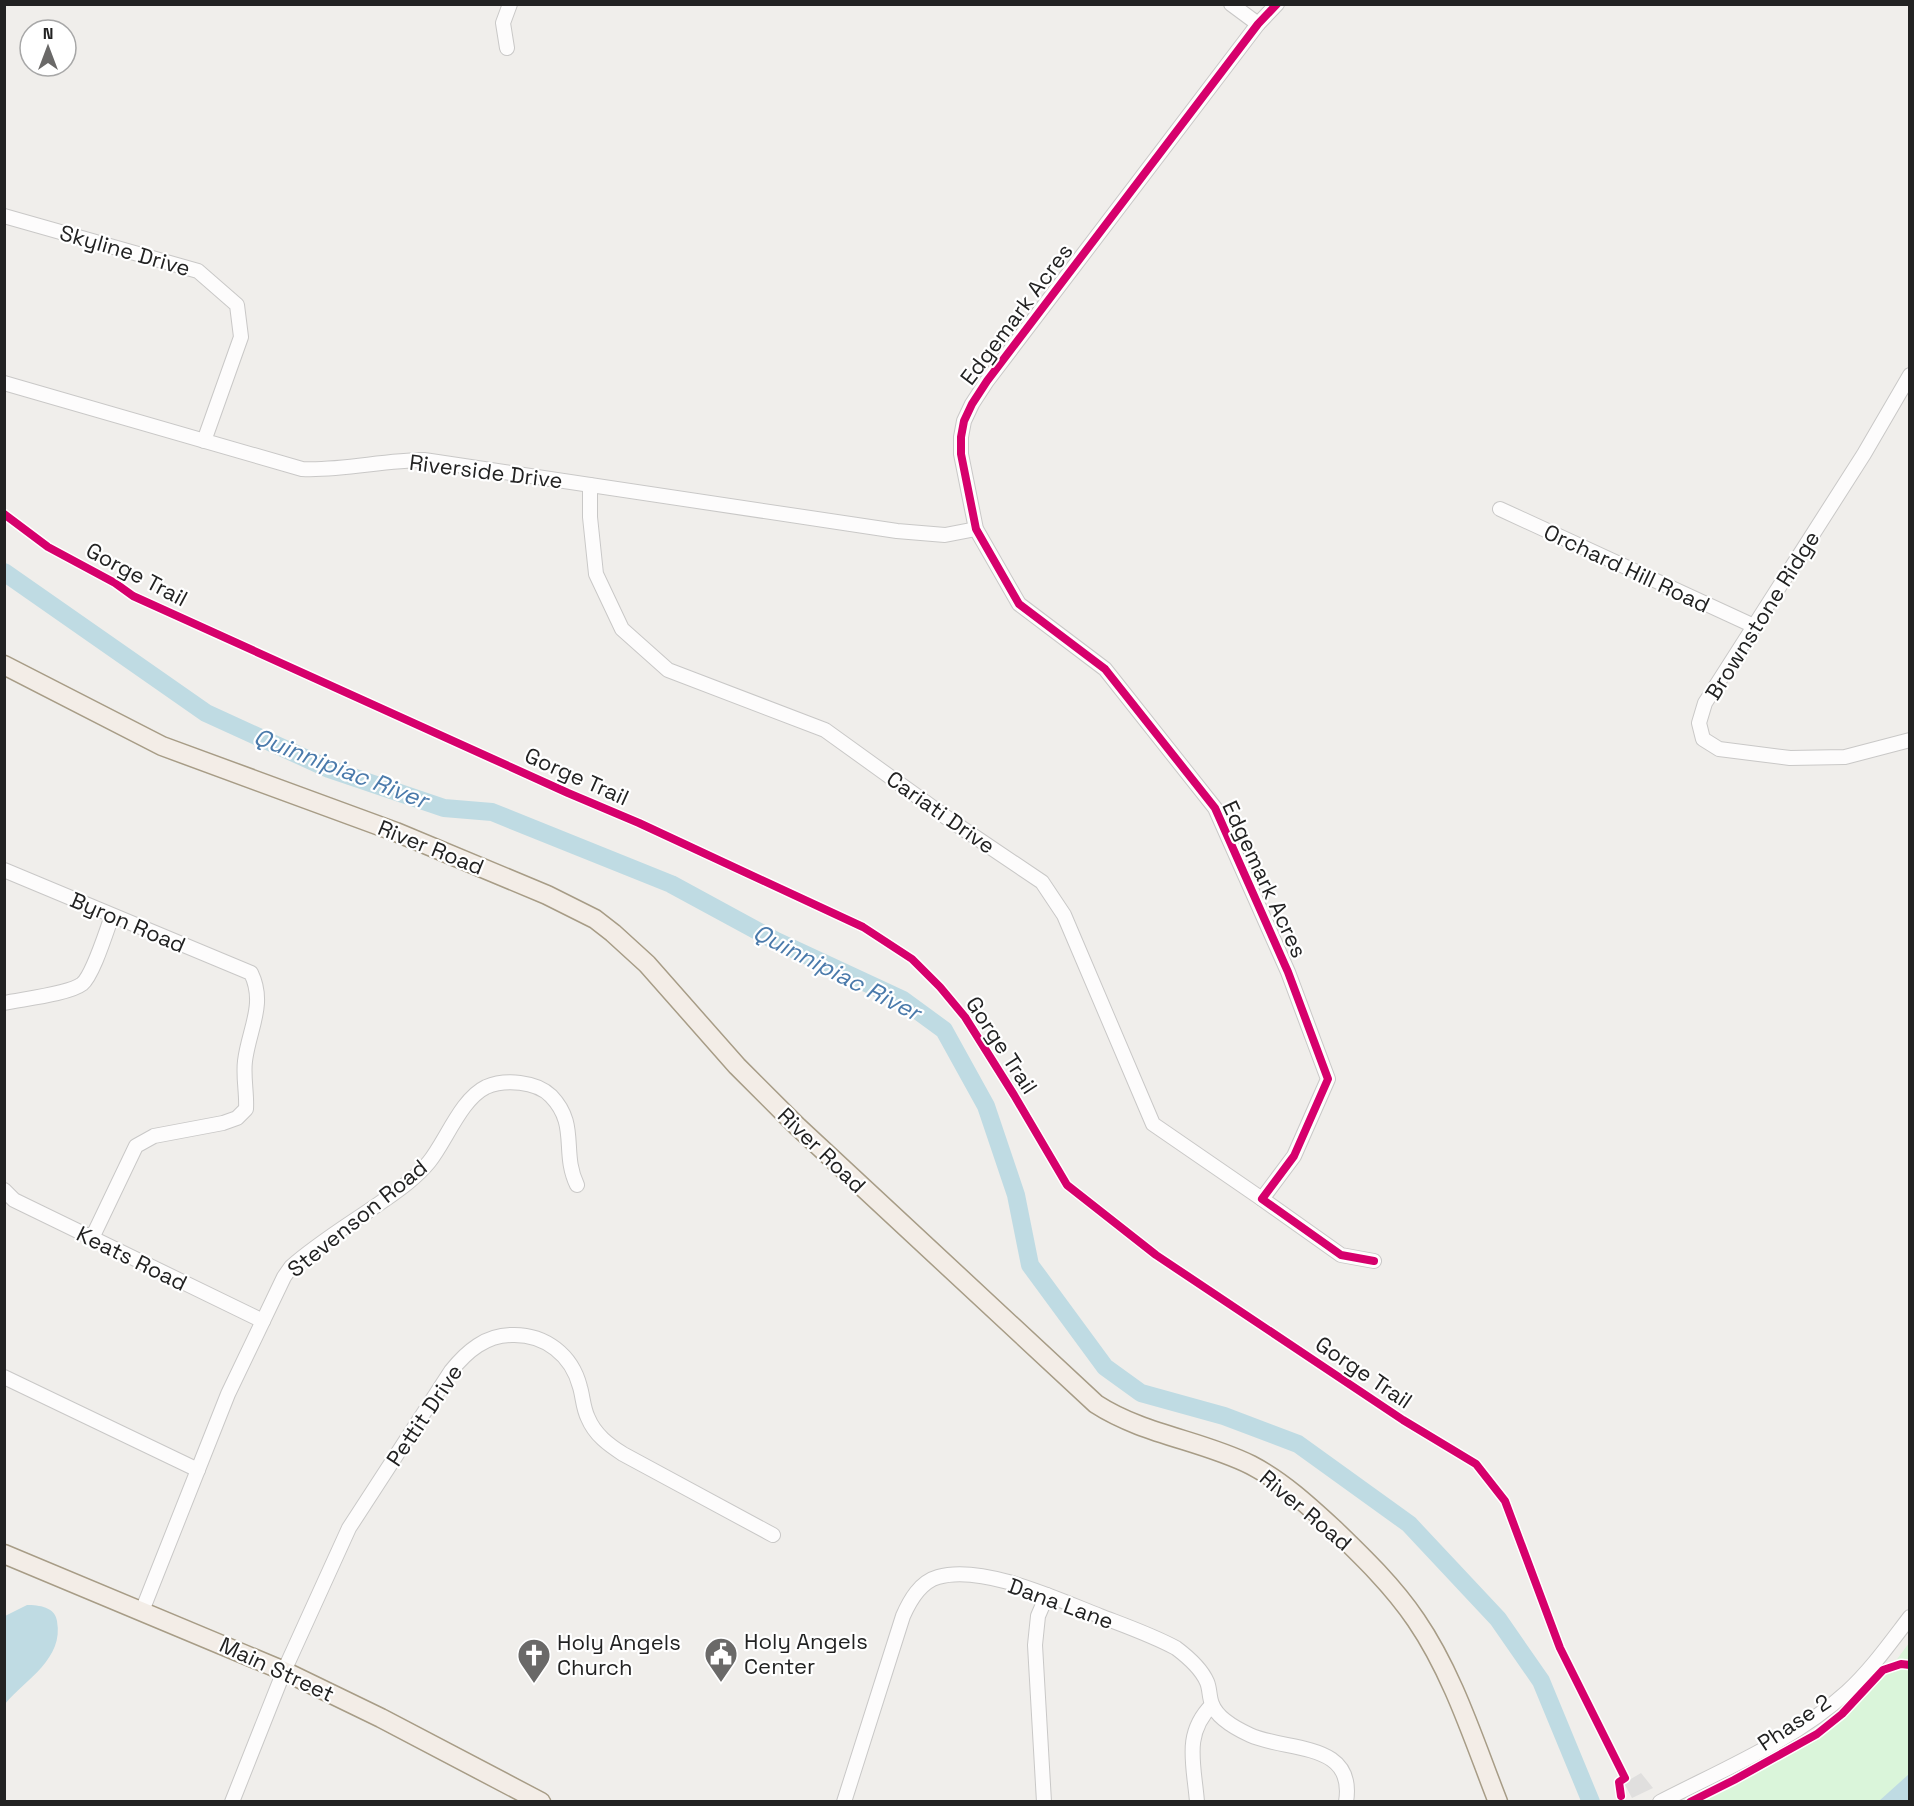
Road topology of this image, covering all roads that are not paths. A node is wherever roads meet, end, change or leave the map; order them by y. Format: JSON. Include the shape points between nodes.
{"nodes":[{"id":1,"x":510,"y":4,"type":"edge"},
{"id":2,"x":1231,"y":4,"type":"edge"},
{"id":3,"x":1277,"y":4,"type":"edge"},
{"id":4,"x":1258,"y":24,"type":"junction"},
{"id":5,"x":507,"y":48,"type":"dead end"},
{"id":6,"x":4,"y":216,"type":"edge"},
{"id":7,"x":1910,"y":375,"type":"edge"},
{"id":8,"x":4,"y":383,"type":"edge"},
{"id":9,"x":204,"y":441,"type":"junction"},
{"id":10,"x":590,"y":485,"type":"junction"},
{"id":11,"x":1500,"y":509,"type":"dead end"},
{"id":12,"x":976,"y":529,"type":"junction"},
{"id":13,"x":1754,"y":626,"type":"junction"},
{"id":14,"x":4,"y":665,"type":"edge"},
{"id":15,"x":1910,"y":740,"type":"edge"},
{"id":16,"x":4,"y":870,"type":"edge"},
{"id":17,"x":112,"y":916,"type":"junction"},
{"id":18,"x":4,"y":1003,"type":"edge"},
{"id":19,"x":577,"y":1185,"type":"dead end"},
{"id":20,"x":4,"y":1190,"type":"edge"},
{"id":21,"x":1262,"y":1199,"type":"junction"},
{"id":22,"x":92,"y":1238,"type":"junction"},
{"id":23,"x":1374,"y":1261,"type":"dead end"},
{"id":24,"x":263,"y":1321,"type":"junction"},
{"id":25,"x":4,"y":1377,"type":"edge"},
{"id":26,"x":198,"y":1470,"type":"junction"},
{"id":27,"x":773,"y":1535,"type":"dead end"},
{"id":28,"x":4,"y":1554,"type":"edge"},
{"id":29,"x":1047,"y":1595,"type":"junction"},
{"id":30,"x":142,"y":1611,"type":"junction"},
{"id":31,"x":1910,"y":1617,"type":"edge"},
{"id":32,"x":284,"y":1671,"type":"junction"},
{"id":33,"x":1212,"y":1705,"type":"junction"},
{"id":34,"x":232,"y":1802,"type":"edge"},
{"id":35,"x":540,"y":1802,"type":"edge"},
{"id":36,"x":844,"y":1802,"type":"edge"},
{"id":37,"x":1044,"y":1802,"type":"edge"},
{"id":38,"x":1197,"y":1802,"type":"edge"},
{"id":39,"x":1346,"y":1802,"type":"edge"},
{"id":40,"x":1498,"y":1802,"type":"edge"},
{"id":41,"x":1660,"y":1802,"type":"edge"}],
"edges":[{"from":1,"to":5,"type":"street","via":[[503,23]]},
{"from":2,"to":4,"type":"street"},
{"from":3,"to":4,"type":"street","name":"Edgemark Acres"},
{"from":4,"to":12,"type":"street","name":"Edgemark Acres","via":[[972,404],[964,421],[961,454]]},
{"from":6,"to":9,"type":"street","name":"Skyline Drive","via":[[198,271],[237,305],[241,337]]},
{"from":7,"to":13,"type":"street","name":"Brownstone Ridge"},
{"from":8,"to":9,"type":"street","name":"Riverside Drive"},
{"from":9,"to":10,"type":"street","name":"Riverside Drive","via":[[302,469],[424,460]]},
{"from":10,"to":12,"type":"street","name":"Riverside Drive","via":[[929,534]]},
{"from":10,"to":21,"type":"street","name":"Cariati Drive","via":[[596,574],[622,629],[668,669],[825,730],[1042,882],[1064,915],[1154,1124]]},
{"from":11,"to":13,"type":"street","name":"Orchard Hill Road"},
{"from":12,"to":21,"type":"street","name":"Edgemark Acres","via":[[1019,604],[1105,669],[1215,808],[1288,972],[1328,1079],[1294,1155]]},
{"from":13,"to":15,"type":"street","name":"Brownstone Ridge","via":[[1705,703],[1699,723],[1703,739],[1719,749],[1790,758],[1845,757]]},
{"from":14,"to":40,"type":"main road","name":"River Road","via":[[162,746],[456,856],[547,895],[614,933],[797,1126],[1096,1404],[1132,1424],[1252,1466],[1293,1493],[1365,1559],[1405,1604],[1431,1643]]},
{"from":16,"to":17,"type":"street","name":"Byron Road"},
{"from":17,"to":18,"type":"street","via":[[90,973],[82,983],[71,989]]},
{"from":17,"to":22,"type":"street","name":"Byron Road","via":[[251,973],[259,997],[245,1060],[246,1109],[224,1123],[154,1136],[136,1146]]},
{"from":19,"to":24,"type":"street","name":"Stevenson Road","via":[[569,1161],[567,1122],[549,1094],[518,1083],[485,1088],[469,1102],[422,1169],[291,1267]]},
{"from":20,"to":22,"type":"street","name":"Keats Road","via":[[14,1200]]},
{"from":21,"to":23,"type":"street","via":[[1341,1255]]},
{"from":22,"to":24,"type":"street","name":"Keats Road"},
{"from":24,"to":26,"type":"street","name":"Stevenson Road"},
{"from":25,"to":26,"type":"street"},
{"from":26,"to":30,"type":"street","name":"Stevenson Road"},
{"from":27,"to":32,"type":"street","name":"Pettit Drive","via":[[607,1443],[588,1418],[575,1373],[554,1347],[523,1335],[490,1339],[474,1347],[457,1364],[354,1520]]},
{"from":28,"to":30,"type":"main road","name":"Main Street"},
{"from":29,"to":33,"type":"street","name":"Dana Lane","via":[[1188,1656],[1208,1682]]},
{"from":29,"to":36,"type":"street","name":"Dana Lane","via":[[1019,1584],[955,1574],[936,1577],[920,1589],[903,1616]]},
{"from":29,"to":37,"type":"street","via":[[1038,1616],[1035,1645]]},
{"from":30,"to":32,"type":"main road","name":"Main Street"},
{"from":31,"to":41,"type":"street","via":[[1865,1674],[1818,1715],[1772,1744]]},
{"from":32,"to":34,"type":"street","name":"Pettit Drive"},
{"from":32,"to":35,"type":"main road","name":"Main Street"},
{"from":33,"to":38,"type":"street","via":[[1194,1732]]},
{"from":33,"to":39,"type":"street","via":[[1223,1719],[1249,1735],[1333,1759],[1342,1768],[1347,1783]]}]}
